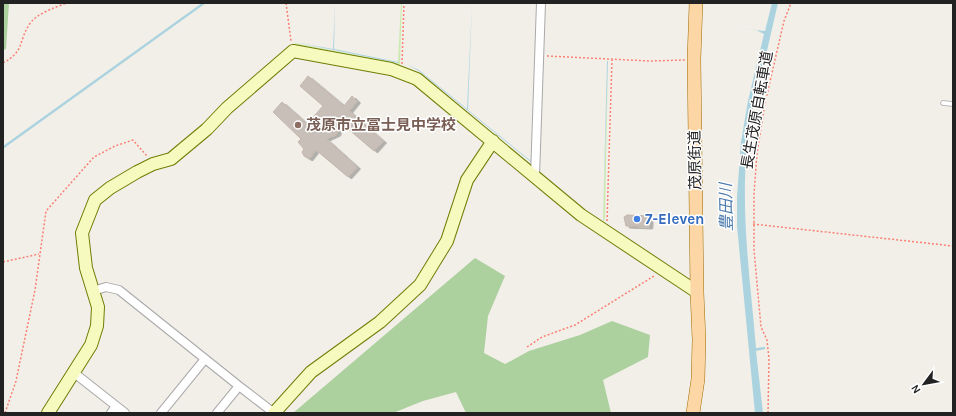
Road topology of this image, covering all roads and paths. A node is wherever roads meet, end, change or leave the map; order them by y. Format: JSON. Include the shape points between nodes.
{"nodes":[{"id":1,"x":67,"y":3,"type":"edge"},
{"id":2,"x":286,"y":3,"type":"edge"},
{"id":3,"x":404,"y":3,"type":"edge"},
{"id":4,"x":541,"y":3,"type":"edge"},
{"id":5,"x":696,"y":3,"type":"edge"},
{"id":6,"x":791,"y":3,"type":"edge"},
{"id":7,"x":293,"y":51,"type":"junction"},
{"id":8,"x":539,"y":56,"type":"junction"},
{"id":9,"x":612,"y":59,"type":"junction"},
{"id":10,"x":694,"y":59,"type":"junction"},
{"id":11,"x":3,"y":62,"type":"edge"},
{"id":12,"x":402,"y":72,"type":"junction"},
{"id":13,"x":943,"y":103,"type":"dead end"},
{"id":14,"x":953,"y":104,"type":"edge"},
{"id":15,"x":493,"y":142,"type":"junction"},
{"id":16,"x":153,"y":164,"type":"junction"},
{"id":17,"x":535,"y":176,"type":"junction"},
{"id":18,"x":753,"y":224,"type":"junction"},
{"id":19,"x":607,"y":233,"type":"junction"},
{"id":20,"x":953,"y":246,"type":"edge"},
{"id":21,"x":39,"y":254,"type":"junction"},
{"id":22,"x":3,"y":262,"type":"edge"},
{"id":23,"x":664,"y":270,"type":"junction"},
{"id":24,"x":93,"y":291,"type":"junction"},
{"id":25,"x":697,"y":292,"type":"junction"},
{"id":26,"x":527,"y":347,"type":"dead end"},
{"id":27,"x":205,"y":359,"type":"junction"},
{"id":28,"x":73,"y":372,"type":"junction"},
{"id":29,"x":239,"y":386,"type":"junction"},
{"id":30,"x":114,"y":410,"type":"edge"},
{"id":31,"x":5,"y":413,"type":"edge"},
{"id":32,"x":48,"y":413,"type":"edge"},
{"id":33,"x":125,"y":413,"type":"edge"},
{"id":34,"x":161,"y":413,"type":"edge"},
{"id":35,"x":217,"y":413,"type":"edge"},
{"id":36,"x":274,"y":413,"type":"edge"},
{"id":37,"x":693,"y":413,"type":"edge"},
{"id":38,"x":768,"y":413,"type":"edge"}],
"edges":[{"from":1,"to":11,"type":"path","via":[[41,14],[30,23],[20,49],[12,58]]},
{"from":2,"to":7,"type":"path"},
{"from":3,"to":12,"type":"path"},
{"from":4,"to":8,"type":"street"},
{"from":5,"to":10,"type":"main road","name":"茂原街道"},
{"from":6,"to":18,"type":"path","name":"長生茂原自転車道","via":[[763,118],[755,178]]},
{"from":7,"to":12,"type":"street","via":[[346,59]]},
{"from":7,"to":16,"type":"street","via":[[171,159]]},
{"from":8,"to":9,"type":"path"},
{"from":8,"to":17,"type":"street"},
{"from":9,"to":10,"type":"path"},
{"from":9,"to":19,"type":"path"},
{"from":10,"to":25,"type":"main road","name":"茂原街道"},
{"from":12,"to":15,"type":"street","via":[[432,90]]},
{"from":13,"to":14,"type":"lane"},
{"from":15,"to":17,"type":"street"},
{"from":15,"to":36,"type":"street","via":[[467,180],[447,241],[420,285],[380,322],[311,372]]},
{"from":16,"to":21,"type":"path","via":[[132,140],[94,157],[46,211]]},
{"from":16,"to":24,"type":"street","via":[[110,188],[93,206],[82,232],[86,268]]},
{"from":17,"to":19,"type":"street","via":[[581,215]]},
{"from":18,"to":20,"type":"path"},
{"from":18,"to":38,"type":"path","name":"長生茂原自転車道","via":[[761,327],[767,340],[769,359]]},
{"from":19,"to":23,"type":"street"},
{"from":21,"to":22,"type":"path"},
{"from":21,"to":31,"type":"path","via":[[35,290],[16,380]]},
{"from":23,"to":25,"type":"street"},
{"from":23,"to":26,"type":"path","via":[[576,325],[542,337]]},
{"from":24,"to":27,"type":"street","via":[[106,287],[119,290]]},
{"from":24,"to":28,"type":"street","via":[[98,308],[97,326],[91,345]]},
{"from":25,"to":37,"type":"main road","name":"茂原街道","via":[[698,379]]},
{"from":27,"to":29,"type":"street"},
{"from":27,"to":34,"type":"street"},
{"from":28,"to":30,"type":"street"},
{"from":28,"to":32,"type":"street"},
{"from":29,"to":35,"type":"street"},
{"from":29,"to":36,"type":"street"},
{"from":30,"to":33,"type":"street"}]}
